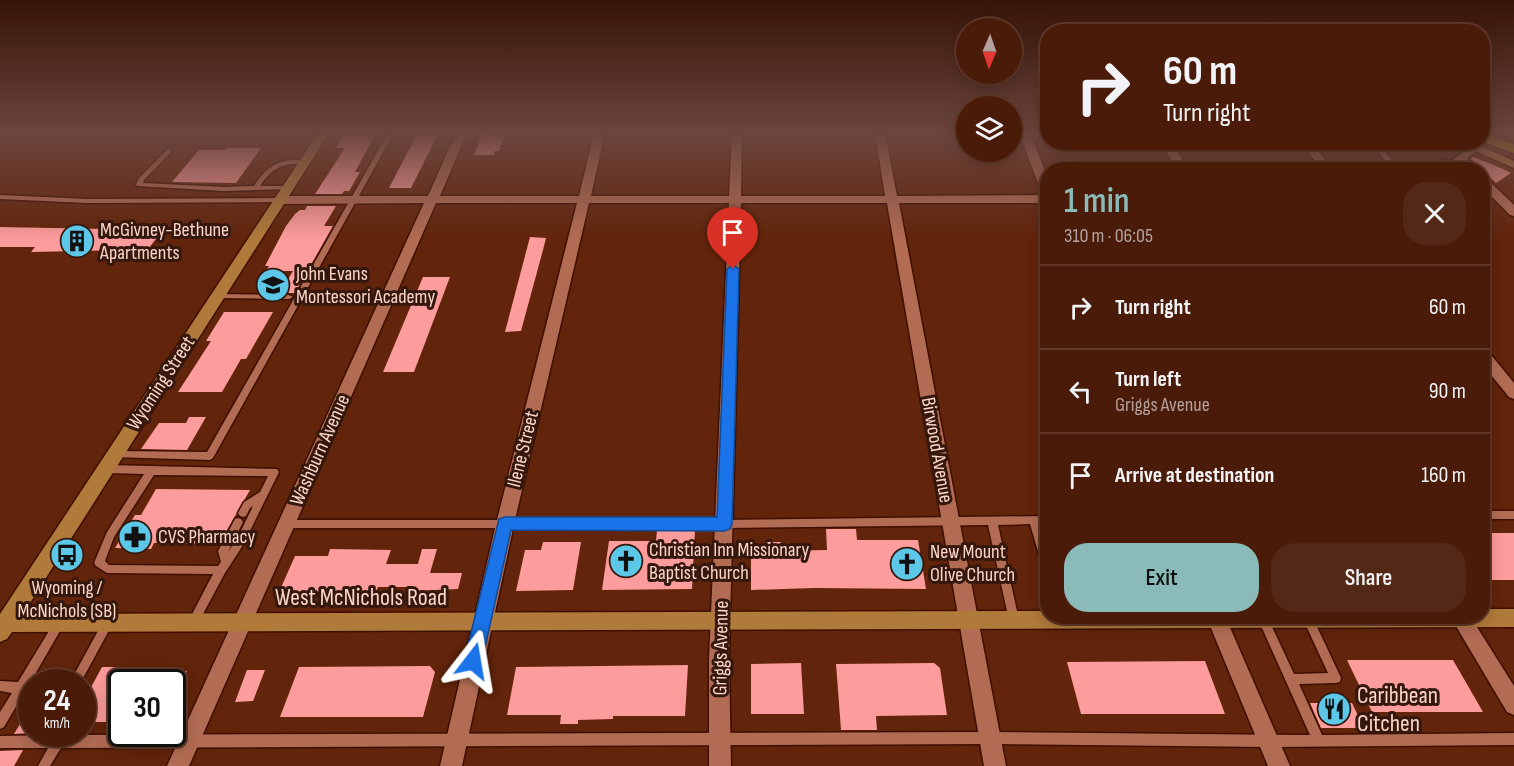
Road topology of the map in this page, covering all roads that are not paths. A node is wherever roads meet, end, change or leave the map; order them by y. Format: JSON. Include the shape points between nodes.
{"nodes":[{"id":1,"x":151,"y":169,"type":"edge"},
{"id":2,"x":270,"y":169,"type":"edge"},
{"id":3,"x":301,"y":169,"type":"edge"},
{"id":4,"x":371,"y":169,"type":"edge"},
{"id":5,"x":445,"y":169,"type":"edge"},
{"id":6,"x":592,"y":169,"type":"edge"},
{"id":7,"x":736,"y":169,"type":"edge"},
{"id":8,"x":886,"y":169,"type":"edge"},
{"id":9,"x":1490,"y":188,"type":"edge"},
{"id":10,"x":255,"y":189,"type":"junction"},
{"id":11,"x":284,"y":194,"type":"junction"},
{"id":12,"x":0,"y":197,"type":"edge"},
{"id":13,"x":1040,"y":198,"type":"edge"},
{"id":14,"x":1490,"y":198,"type":"edge"},
{"id":15,"x":1500,"y":198,"type":"junction"},
{"id":16,"x":1514,"y":198,"type":"edge"},
{"id":17,"x":735,"y":199,"type":"junction"},
{"id":18,"x":892,"y":199,"type":"junction"},
{"id":19,"x":353,"y":201,"type":"junction"},
{"id":20,"x":430,"y":201,"type":"junction"},
{"id":21,"x":584,"y":201,"type":"junction"},
{"id":22,"x":1514,"y":212,"type":"edge"},
{"id":23,"x":217,"y":296,"type":"junction"},
{"id":24,"x":289,"y":297,"type":"dead end"},
{"id":25,"x":1490,"y":364,"type":"edge"},
{"id":26,"x":1514,"y":393,"type":"edge"},
{"id":27,"x":115,"y":455,"type":"junction"},
{"id":28,"x":106,"y":469,"type":"junction"},
{"id":29,"x":151,"y":471,"type":"junction"},
{"id":30,"x":263,"y":494,"type":"junction"},
{"id":31,"x":1490,"y":515,"type":"edge"},
{"id":32,"x":1514,"y":515,"type":"edge"},
{"id":33,"x":1034,"y":520,"type":"junction"},
{"id":34,"x":1040,"y":520,"type":"edge"},
{"id":35,"x":949,"y":521,"type":"junction"},
{"id":36,"x":992,"y":521,"type":"junction"},
{"id":37,"x":287,"y":524,"type":"junction"},
{"id":38,"x":505,"y":524,"type":"junction"},
{"id":39,"x":724,"y":524,"type":"junction"},
{"id":40,"x":1040,"y":541,"type":"edge"},
{"id":41,"x":223,"y":566,"type":"junction"},
{"id":42,"x":1490,"y":618,"type":"edge"},
{"id":43,"x":1514,"y":618,"type":"edge"},
{"id":44,"x":1040,"y":619,"type":"edge"},
{"id":45,"x":967,"y":620,"type":"junction"},
{"id":46,"x":1014,"y":620,"type":"junction"},
{"id":47,"x":721,"y":621,"type":"junction"},
{"id":48,"x":193,"y":622,"type":"junction"},
{"id":49,"x":243,"y":622,"type":"junction"},
{"id":50,"x":482,"y":622,"type":"junction"},
{"id":51,"x":60,"y":623,"type":"junction"},
{"id":52,"x":109,"y":623,"type":"junction"},
{"id":53,"x":1219,"y":624,"type":"edge"},
{"id":54,"x":1265,"y":624,"type":"edge"},
{"id":55,"x":1309,"y":624,"type":"edge"},
{"id":56,"x":1464,"y":624,"type":"edge"},
{"id":57,"x":2,"y":626,"type":"edge"},
{"id":58,"x":36,"y":669,"type":"edge"},
{"id":59,"x":82,"y":669,"type":"edge"},
{"id":60,"x":1291,"y":679,"type":"junction"},
{"id":61,"x":0,"y":686,"type":"edge"},
{"id":62,"x":18,"y":687,"type":"edge"},
{"id":63,"x":18,"y":699,"type":"edge"},
{"id":64,"x":1514,"y":705,"type":"edge"},
{"id":65,"x":0,"y":723,"type":"edge"},
{"id":66,"x":990,"y":738,"type":"junction"},
{"id":67,"x":720,"y":739,"type":"junction"},
{"id":68,"x":1514,"y":739,"type":"edge"},
{"id":69,"x":189,"y":740,"type":"junction"},
{"id":70,"x":457,"y":740,"type":"junction"},
{"id":71,"x":96,"y":741,"type":"edge"},
{"id":72,"x":1268,"y":741,"type":"junction"},
{"id":73,"x":1319,"y":741,"type":"junction"},
{"id":74,"x":0,"y":742,"type":"edge"},
{"id":75,"x":18,"y":742,"type":"edge"},
{"id":76,"x":55,"y":747,"type":"edge"},
{"id":77,"x":44,"y":766,"type":"edge"},
{"id":78,"x":178,"y":766,"type":"edge"},
{"id":79,"x":451,"y":766,"type":"edge"},
{"id":80,"x":720,"y":766,"type":"edge"},
{"id":81,"x":995,"y":766,"type":"edge"},
{"id":82,"x":1279,"y":766,"type":"edge"}],
"edges":[{"from":1,"to":10,"type":"lane","via":[[139,185]]},
{"from":2,"to":10,"type":"lane"},
{"from":3,"to":11,"type":"main road","name":"Wyoming Street"},
{"from":4,"to":19,"type":"lane"},
{"from":5,"to":20,"type":"street","name":"Washburn Avenue"},
{"from":6,"to":21,"type":"street","name":"Ilene Street"},
{"from":7,"to":17,"type":"street","name":"Griggs Avenue"},
{"from":8,"to":18,"type":"street","name":"Birwood Avenue"},
{"from":9,"to":15,"type":"street"},
{"from":10,"to":11,"type":"lane"},
{"from":11,"to":12,"type":"lane","via":[[88,201]]},
{"from":11,"to":19,"type":"street"},
{"from":11,"to":23,"type":"main road","name":"Wyoming Street"},
{"from":13,"to":18,"type":"street"},
{"from":14,"to":15,"type":"street"},
{"from":15,"to":16,"type":"street"},
{"from":15,"to":22,"type":"street"},
{"from":17,"to":18,"type":"street"},
{"from":17,"to":21,"type":"street"},
{"from":17,"to":39,"type":"street","name":"Griggs Avenue"},
{"from":18,"to":35,"type":"street","name":"Birwood Avenue"},
{"from":19,"to":20,"type":"street"},
{"from":19,"to":27,"type":"lane","via":[[210,456]]},
{"from":20,"to":21,"type":"street"},
{"from":20,"to":37,"type":"street","name":"Washburn Avenue"},
{"from":21,"to":38,"type":"street","name":"Ilene Street"},
{"from":23,"to":24,"type":"lane"},
{"from":23,"to":27,"type":"main road","name":"Wyoming Street"},
{"from":25,"to":26,"type":"street"},
{"from":27,"to":28,"type":"main road","name":"Wyoming Street"},
{"from":28,"to":29,"type":"lane"},
{"from":28,"to":57,"type":"main road","name":"Wyoming Street"},
{"from":29,"to":30,"type":"lane","via":[[274,472]]},
{"from":29,"to":41,"type":"lane","via":[[110,535],[99,563],[107,568]]},
{"from":30,"to":41,"type":"lane","via":[[240,542]]},
{"from":30,"to":41,"type":"lane","via":[[247,505],[223,551]]},
{"from":31,"to":32,"type":"lane"},
{"from":33,"to":34,"type":"lane"},
{"from":33,"to":36,"type":"lane"},
{"from":33,"to":40,"type":"lane"},
{"from":35,"to":36,"type":"lane"},
{"from":35,"to":39,"type":"lane"},
{"from":35,"to":45,"type":"street","name":"Birwood Avenue"},
{"from":36,"to":46,"type":"lane"},
{"from":37,"to":38,"type":"lane"},
{"from":37,"to":49,"type":"street","name":"Washburn Avenue"},
{"from":38,"to":39,"type":"lane"},
{"from":38,"to":50,"type":"street","name":"Ilene Street"},
{"from":39,"to":47,"type":"street","name":"Griggs Avenue"},
{"from":41,"to":48,"type":"lane"},
{"from":42,"to":43,"type":"main road","name":"West McNichols Road"},
{"from":44,"to":46,"type":"main road","name":"West McNichols Road"},
{"from":45,"to":46,"type":"main road","name":"West McNichols Road"},
{"from":45,"to":47,"type":"main road","name":"West McNichols Road"},
{"from":45,"to":66,"type":"street","name":"Birwood Avenue"},
{"from":47,"to":50,"type":"main road","name":"West McNichols Road"},
{"from":47,"to":67,"type":"street","name":"Griggs Avenue"},
{"from":48,"to":49,"type":"main road","name":"West McNichols Road"},
{"from":48,"to":52,"type":"main road","name":"West McNichols Road"},
{"from":49,"to":50,"type":"main road","name":"West McNichols Road"},
{"from":49,"to":69,"type":"street","name":"Washburn Avenue"},
{"from":50,"to":70,"type":"street","name":"Ilene Street"},
{"from":51,"to":52,"type":"main road","name":"West McNichols Road"},
{"from":51,"to":57,"type":"main road","name":"West McNichols Road"},
{"from":51,"to":58,"type":"lane"},
{"from":52,"to":59,"type":"lane"},
{"from":53,"to":72,"type":"street"},
{"from":54,"to":60,"type":"lane"},
{"from":55,"to":60,"type":"lane","via":[[1336,678]]},
{"from":56,"to":64,"type":"street"},
{"from":60,"to":73,"type":"lane"},
{"from":61,"to":62,"type":"lane"},
{"from":63,"to":65,"type":"lane"},
{"from":66,"to":67,"type":"lane"},
{"from":66,"to":72,"type":"lane"},
{"from":66,"to":81,"type":"street","name":"Birwood Avenue"},
{"from":67,"to":70,"type":"lane"},
{"from":67,"to":80,"type":"street","name":"Griggs Avenue"},
{"from":68,"to":73,"type":"lane"},
{"from":69,"to":70,"type":"lane"},
{"from":69,"to":71,"type":"lane"},
{"from":69,"to":78,"type":"street","name":"Washburn Avenue"},
{"from":70,"to":79,"type":"street","name":"Ilene Street"},
{"from":72,"to":73,"type":"lane"},
{"from":72,"to":82,"type":"street"},
{"from":74,"to":75,"type":"lane"},
{"from":76,"to":77,"type":"lane"}]}
